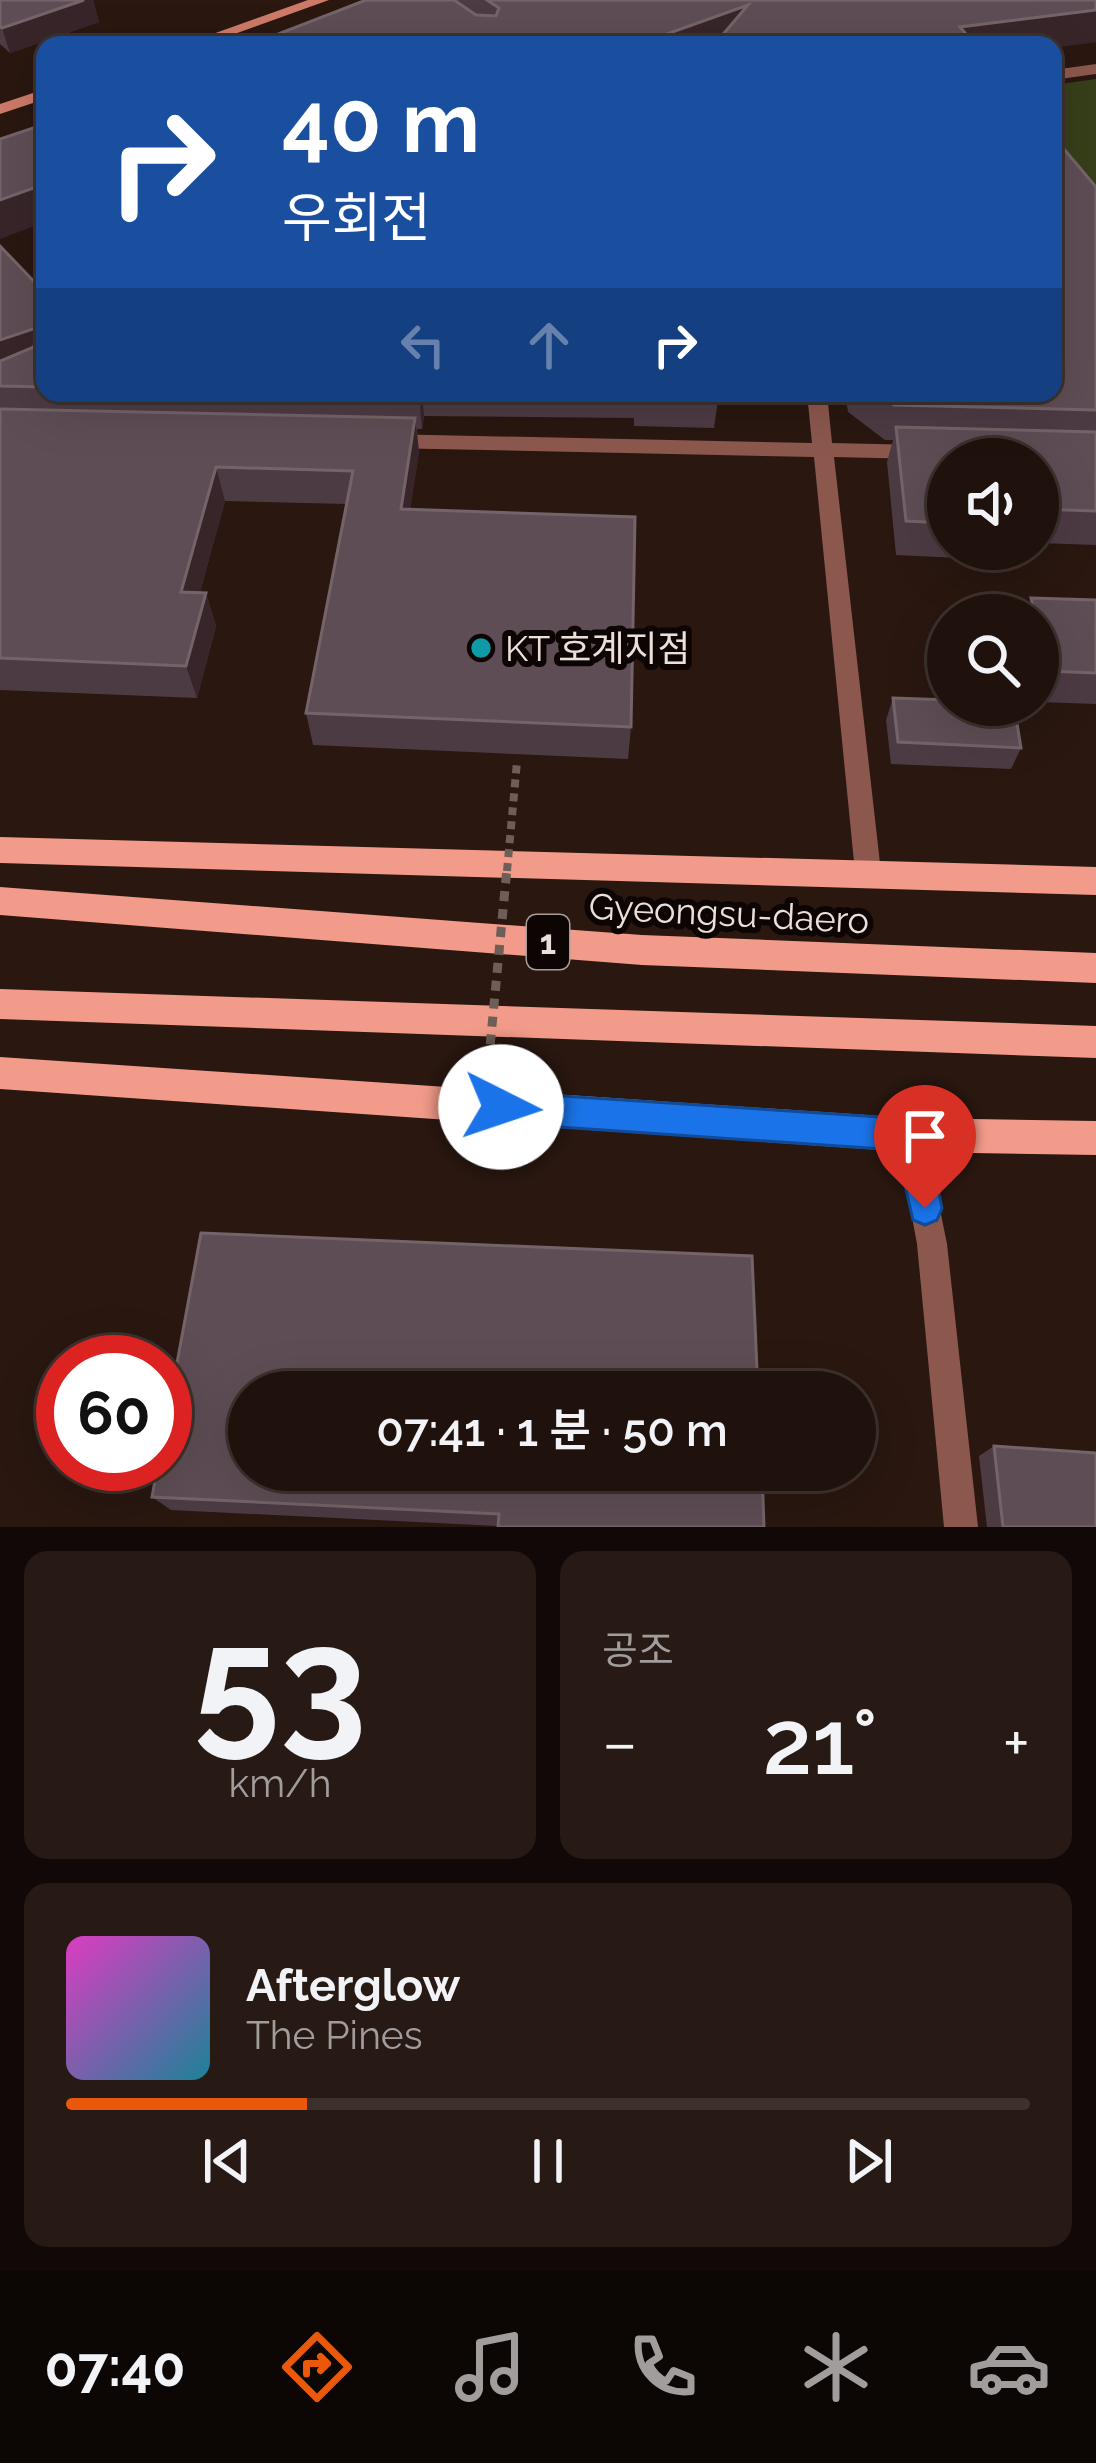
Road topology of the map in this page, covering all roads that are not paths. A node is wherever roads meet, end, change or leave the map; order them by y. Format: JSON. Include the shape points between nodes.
{"nodes":[{"id":1,"x":322,"y":0,"type":"edge"},
{"id":2,"x":216,"y":36,"type":"edge"},
{"id":3,"x":1096,"y":69,"type":"edge"},
{"id":4,"x":1062,"y":74,"type":"edge"},
{"id":5,"x":36,"y":97,"type":"edge"},
{"id":6,"x":0,"y":109,"type":"edge"},
{"id":7,"x":818,"y":402,"type":"edge"},
{"id":8,"x":353,"y":440,"type":"edge"},
{"id":9,"x":824,"y":450,"type":"junction"},
{"id":10,"x":927,"y":452,"type":"edge"},
{"id":11,"x":0,"y":850,"type":"edge"},
{"id":12,"x":868,"y":872,"type":"junction"},
{"id":13,"x":1096,"y":880,"type":"edge"},
{"id":14,"x":0,"y":901,"type":"edge"},
{"id":15,"x":1096,"y":968,"type":"edge"},
{"id":16,"x":0,"y":1004,"type":"edge"},
{"id":17,"x":1096,"y":1042,"type":"edge"},
{"id":18,"x":0,"y":1073,"type":"edge"},
{"id":19,"x":911,"y":1135,"type":"junction"},
{"id":20,"x":1096,"y":1138,"type":"edge"},
{"id":21,"x":961,"y":1527,"type":"edge"}],
"edges":[{"from":1,"to":2,"type":"street"},
{"from":3,"to":4,"type":"street"},
{"from":5,"to":6,"type":"street"},
{"from":7,"to":9,"type":"street"},
{"from":8,"to":9,"type":"street"},
{"from":9,"to":10,"type":"street"},
{"from":9,"to":12,"type":"street"},
{"from":11,"to":12,"type":"main road"},
{"from":12,"to":13,"type":"main road"},
{"from":14,"to":15,"type":"main road","name":"Gyeongsu-daero","number":"1","via":[[642,950]]},
{"from":16,"to":17,"type":"main road","number":"1"},
{"from":18,"to":19,"type":"main road"},
{"from":19,"to":20,"type":"main road"},
{"from":19,"to":21,"type":"street","via":[[932,1244]]}]}
